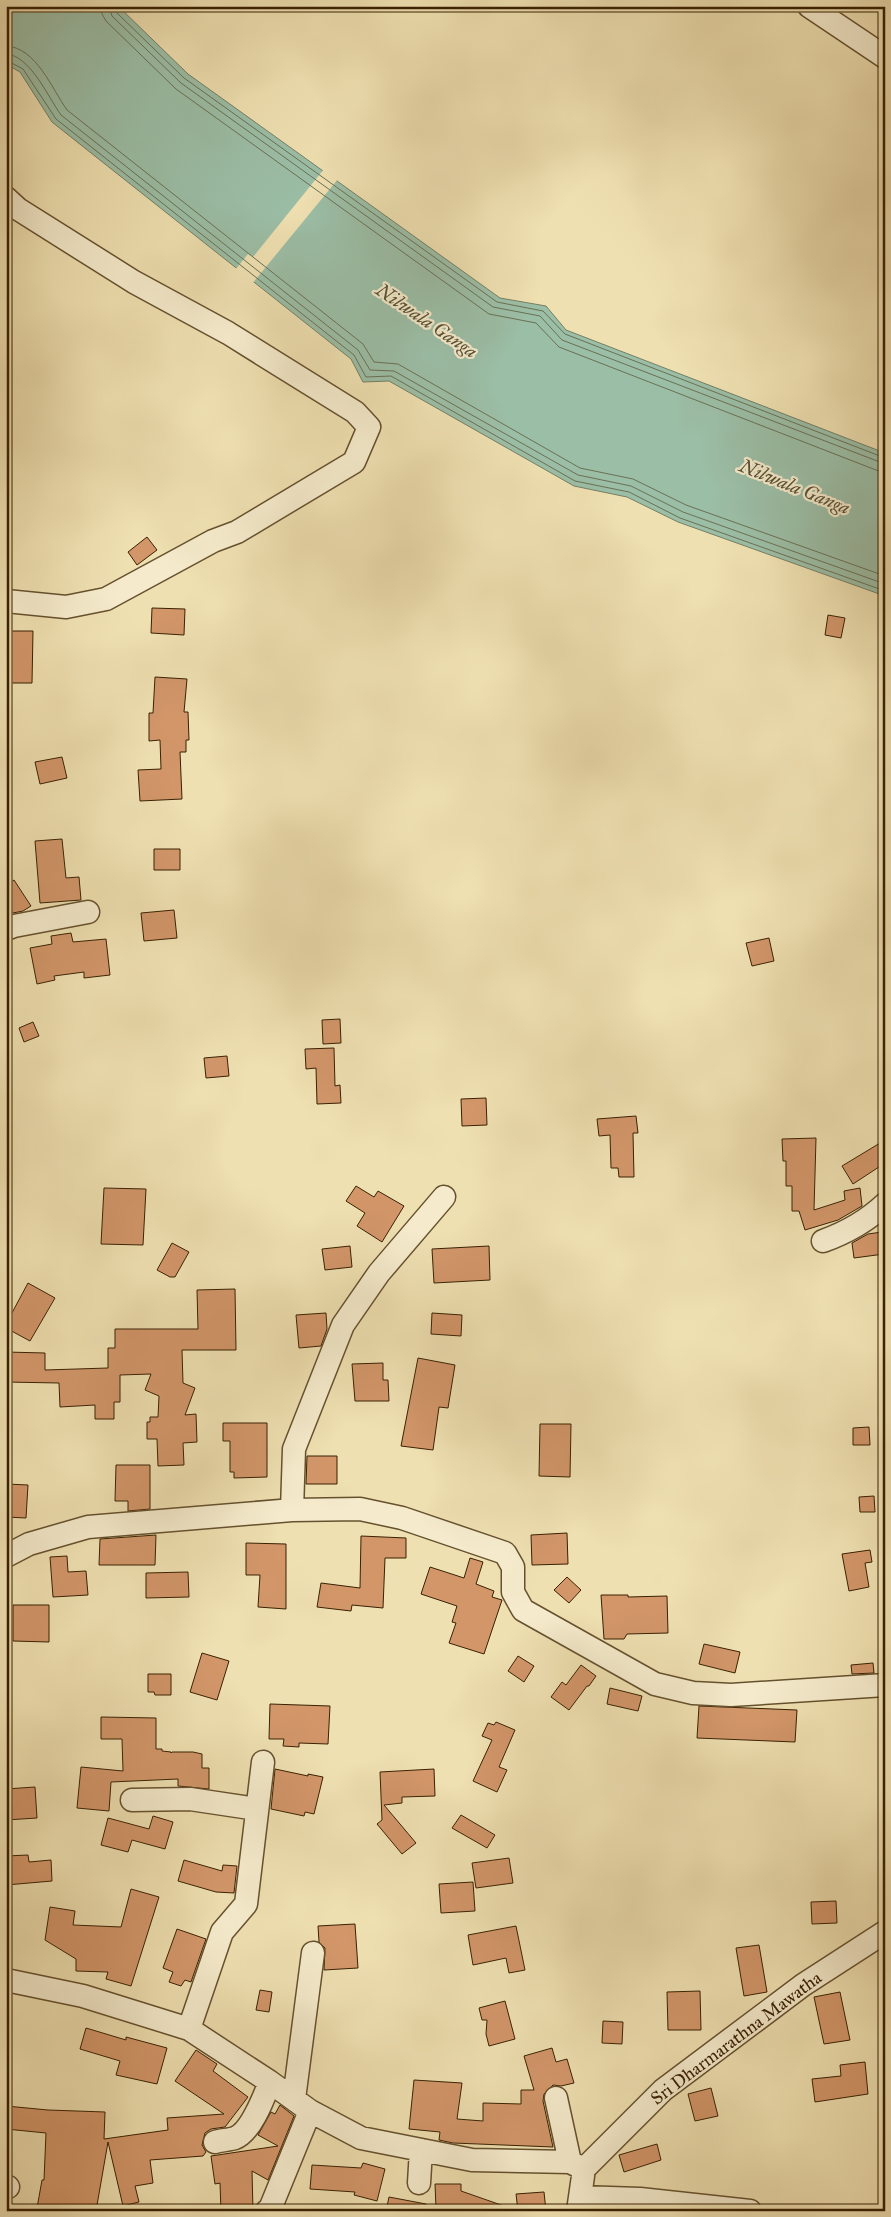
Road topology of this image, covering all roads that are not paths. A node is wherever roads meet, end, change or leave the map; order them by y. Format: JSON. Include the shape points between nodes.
{"nodes":[{"id":1,"x":809,"y":6,"type":"edge"},
{"id":2,"x":885,"y":57,"type":"edge"},
{"id":3,"x":6,"y":198,"type":"edge"},
{"id":4,"x":6,"y":601,"type":"edge"},
{"id":5,"x":88,"y":912,"type":"dead end"},
{"id":6,"x":6,"y":929,"type":"edge"},
{"id":7,"x":444,"y":1197,"type":"dead end"},
{"id":8,"x":885,"y":1204,"type":"edge"},
{"id":9,"x":823,"y":1241,"type":"dead end"},
{"id":10,"x":292,"y":1510,"type":"junction"},
{"id":11,"x":6,"y":1556,"type":"edge"},
{"id":12,"x":885,"y":1685,"type":"edge"},
{"id":13,"x":263,"y":1762,"type":"dead end"},
{"id":14,"x":132,"y":1800,"type":"dead end"},
{"id":15,"x":257,"y":1809,"type":"junction"},
{"id":16,"x":885,"y":1932,"type":"edge"},
{"id":17,"x":313,"y":1952,"type":"dead end"},
{"id":18,"x":6,"y":1980,"type":"edge"},
{"id":19,"x":189,"y":2029,"type":"junction"},
{"id":20,"x":270,"y":2082,"type":"junction"},
{"id":21,"x":556,"y":2098,"type":"dead end"},
{"id":22,"x":302,"y":2105,"type":"junction"},
{"id":23,"x":215,"y":2142,"type":"dead end"},
{"id":24,"x":421,"y":2150,"type":"junction"},
{"id":25,"x":577,"y":2165,"type":"junction"},
{"id":26,"x":419,"y":2183,"type":"dead end"},
{"id":27,"x":579,"y":2204,"type":"edge"},
{"id":28,"x":267,"y":2211,"type":"edge"},
{"id":29,"x":750,"y":2211,"type":"edge"}],
"edges":[{"from":1,"to":2,"type":"street"},
{"from":3,"to":4,"type":"street","via":[[18,209],[134,282],[228,333],[355,412],[369,427],[354,462],[237,532],[213,540],[106,599],[66,607]]},
{"from":5,"to":6,"type":"street"},
{"from":7,"to":10,"type":"street","via":[[379,1273],[342,1325],[294,1449]]},
{"from":8,"to":9,"type":"street","via":[[839,1235]]},
{"from":10,"to":11,"type":"street","via":[[88,1527],[29,1544]]},
{"from":10,"to":12,"type":"street","via":[[360,1509],[402,1518],[505,1553],[514,1566],[513,1592],[523,1610],[656,1684],[693,1692],[731,1695]]},
{"from":13,"to":15,"type":"street"},
{"from":14,"to":15,"type":"street","via":[[190,1798]]},
{"from":15,"to":19,"type":"street","via":[[246,1904],[222,1932]]},
{"from":16,"to":25,"type":"street","name":"Sri Dharmarathna Mawatha","via":[[803,1985],[663,2090]]},
{"from":17,"to":22,"type":"street"},
{"from":18,"to":19,"type":"street","via":[[83,1996]]},
{"from":19,"to":20,"type":"street"},
{"from":20,"to":22,"type":"street"},
{"from":20,"to":23,"type":"street","via":[[247,2127],[236,2138]]},
{"from":21,"to":25,"type":"street"},
{"from":22,"to":24,"type":"street","via":[[361,2138]]},
{"from":22,"to":28,"type":"street"},
{"from":24,"to":25,"type":"street","via":[[472,2160]]},
{"from":24,"to":26,"type":"street"},
{"from":25,"to":27,"type":"street"},
{"from":27,"to":29,"type":"street","via":[[640,2199]]}]}
